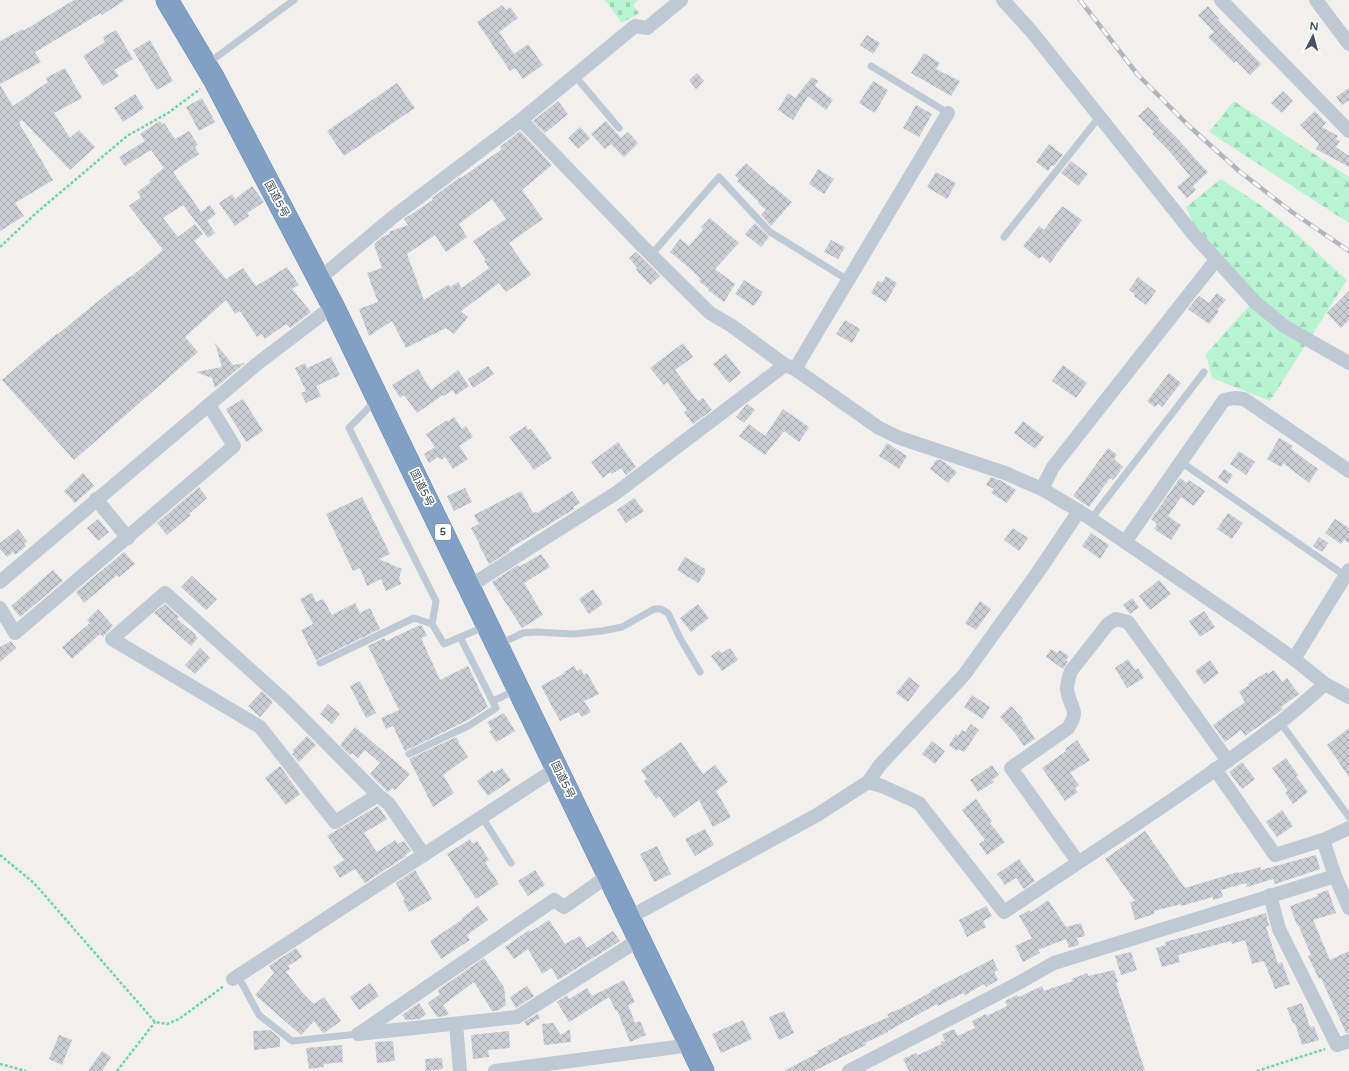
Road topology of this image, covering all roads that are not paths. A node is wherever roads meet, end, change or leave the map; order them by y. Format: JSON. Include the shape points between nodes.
{"nodes":[{"id":1,"x":167,"y":0,"type":"edge"},
{"id":2,"x":294,"y":0,"type":"edge"},
{"id":3,"x":681,"y":0,"type":"edge"},
{"id":4,"x":1003,"y":0,"type":"edge"},
{"id":5,"x":1221,"y":0,"type":"edge"},
{"id":6,"x":1316,"y":0,"type":"edge"},
{"id":7,"x":1349,"y":44,"type":"edge"},
{"id":8,"x":870,"y":66,"type":"dead end"},
{"id":9,"x":210,"y":72,"type":"junction"},
{"id":10,"x":574,"y":76,"type":"junction"},
{"id":11,"x":948,"y":113,"type":"joint"},
{"id":12,"x":1100,"y":116,"type":"junction"},
{"id":13,"x":521,"y":120,"type":"junction"},
{"id":14,"x":619,"y":128,"type":"dead end"},
{"id":15,"x":1349,"y":131,"type":"edge"},
{"id":16,"x":1004,"y":236,"type":"dead end"},
{"id":17,"x":651,"y":255,"type":"junction"},
{"id":18,"x":1216,"y":260,"type":"junction"},
{"id":19,"x":319,"y":279,"type":"junction"},
{"id":20,"x":848,"y":280,"type":"junction"},
{"id":21,"x":333,"y":306,"type":"junction"},
{"id":22,"x":1349,"y":363,"type":"edge"},
{"id":23,"x":790,"y":367,"type":"junction"},
{"id":24,"x":1204,"y":372,"type":"dead end"},
{"id":25,"x":378,"y":399,"type":"junction"},
{"id":26,"x":209,"y":404,"type":"junction"},
{"id":27,"x":1181,"y":462,"type":"junction"},
{"id":28,"x":1349,"y":471,"type":"edge"},
{"id":29,"x":1042,"y":489,"type":"junction"},
{"id":30,"x":96,"y":500,"type":"junction"},
{"id":31,"x":1085,"y":515,"type":"junction"},
{"id":32,"x":128,"y":538,"type":"junction"},
{"id":33,"x":1125,"y":542,"type":"junction"},
{"id":34,"x":1348,"y":575,"type":"edge"},
{"id":35,"x":0,"y":582,"type":"edge"},
{"id":36,"x":470,"y":586,"type":"junction"},
{"id":37,"x":0,"y":608,"type":"edge"},
{"id":38,"x":432,"y":624,"type":"junction"},
{"id":39,"x":488,"y":625,"type":"junction"},
{"id":40,"x":460,"y":637,"type":"junction"},
{"id":41,"x":498,"y":645,"type":"junction"},
{"id":42,"x":1294,"y":659,"type":"junction"},
{"id":43,"x":320,"y":663,"type":"dead end"},
{"id":44,"x":700,"y":672,"type":"dead end"},
{"id":45,"x":1325,"y":684,"type":"junction"},
{"id":46,"x":519,"y":689,"type":"junction"},
{"id":47,"x":1349,"y":697,"type":"edge"},
{"id":48,"x":493,"y":701,"type":"junction"},
{"id":49,"x":1280,"y":722,"type":"junction"},
{"id":50,"x":410,"y":754,"type":"dead end"},
{"id":51,"x":1228,"y":761,"type":"junction"},
{"id":52,"x":557,"y":768,"type":"junction"},
{"id":53,"x":1215,"y":769,"type":"junction"},
{"id":54,"x":868,"y":782,"type":"junction"},
{"id":55,"x":378,"y":795,"type":"junction"},
{"id":56,"x":482,"y":817,"type":"junction"},
{"id":57,"x":1349,"y":817,"type":"edge"},
{"id":58,"x":1349,"y":828,"type":"edge"},
{"id":59,"x":1323,"y":840,"type":"junction"},
{"id":60,"x":424,"y":855,"type":"junction"},
{"id":61,"x":1078,"y":862,"type":"junction"},
{"id":62,"x":511,"y":863,"type":"dead end"},
{"id":63,"x":609,"y":875,"type":"junction"},
{"id":64,"x":1335,"y":876,"type":"junction"},
{"id":65,"x":1270,"y":895,"type":"junction"},
{"id":66,"x":1349,"y":908,"type":"edge"},
{"id":67,"x":630,"y":917,"type":"junction"},
{"id":68,"x":640,"y":939,"type":"junction"},
{"id":69,"x":235,"y":978,"type":"joint"},
{"id":70,"x":456,"y":1024,"type":"junction"},
{"id":71,"x":358,"y":1034,"type":"junction"},
{"id":72,"x":1343,"y":1043,"type":"edge"},
{"id":73,"x":691,"y":1045,"type":"junction"},
{"id":74,"x":460,"y":1071,"type":"edge"},
{"id":75,"x":495,"y":1071,"type":"edge"},
{"id":76,"x":703,"y":1071,"type":"edge"},
{"id":77,"x":849,"y":1071,"type":"edge"}],
"edges":[{"from":1,"to":9,"type":"highway","name":"国道5号","number":"5"},
{"from":2,"to":9,"type":"lane"},
{"from":3,"to":10,"type":"street","via":[[647,28],[635,26]]},
{"from":4,"to":12,"type":"street"},
{"from":5,"to":15,"type":"street"},
{"from":6,"to":7,"type":"street"},
{"from":8,"to":11,"type":"lane"},
{"from":9,"to":19,"type":"highway","name":"国道5号","number":"5"},
{"from":10,"to":13,"type":"street"},
{"from":10,"to":14,"type":"lane"},
{"from":11,"to":20,"type":"street"},
{"from":12,"to":16,"type":"lane"},
{"from":12,"to":18,"type":"street"},
{"from":13,"to":17,"type":"street"},
{"from":13,"to":19,"type":"street","via":[[394,217]]},
{"from":17,"to":20,"type":"lane","via":[[719,177],[770,232]]},
{"from":17,"to":23,"type":"street","via":[[710,312]]},
{"from":18,"to":22,"type":"street","via":[[1255,302],[1284,326]]},
{"from":18,"to":29,"type":"street","via":[[1053,467]]},
{"from":19,"to":21,"type":"highway","name":"国道5号","number":"5"},
{"from":20,"to":23,"type":"street"},
{"from":21,"to":25,"type":"highway","name":"国道5号","number":"5"},
{"from":21,"to":26,"type":"street"},
{"from":23,"to":29,"type":"street","via":[[879,428],[900,438],[1005,473]]},
{"from":23,"to":36,"type":"street","via":[[616,493]]},
{"from":24,"to":31,"type":"lane"},
{"from":25,"to":36,"type":"highway","name":"国道5号","number":"5"},
{"from":25,"to":38,"type":"lane","via":[[349,428],[436,601]]},
{"from":26,"to":30,"type":"street"},
{"from":26,"to":32,"type":"street","via":[[234,446]]},
{"from":27,"to":28,"type":"street","via":[[1224,400],[1234,398],[1244,399]]},
{"from":27,"to":33,"type":"street"},
{"from":27,"to":34,"type":"lane"},
{"from":29,"to":31,"type":"street"},
{"from":30,"to":32,"type":"street"},
{"from":30,"to":35,"type":"street"},
{"from":31,"to":33,"type":"street"},
{"from":31,"to":54,"type":"street","via":[[1036,576],[964,674],[880,765]]},
{"from":32,"to":37,"type":"street","via":[[15,633]]},
{"from":33,"to":42,"type":"street"},
{"from":34,"to":42,"type":"street"},
{"from":36,"to":39,"type":"highway","name":"国道5号","number":"5"},
{"from":38,"to":40,"type":"lane","via":[[444,644]]},
{"from":38,"to":43,"type":"lane","via":[[414,618]]},
{"from":39,"to":40,"type":"lane"},
{"from":39,"to":41,"type":"highway","name":"国道5号","number":"5"},
{"from":40,"to":48,"type":"lane"},
{"from":41,"to":44,"type":"lane","via":[[524,633],[574,634],[622,627],[654,609],[661,609],[668,613]]},
{"from":41,"to":46,"type":"highway","name":"国道5号","number":"5"},
{"from":42,"to":45,"type":"street"},
{"from":45,"to":47,"type":"street"},
{"from":45,"to":49,"type":"street"},
{"from":46,"to":48,"type":"lane"},
{"from":46,"to":52,"type":"highway","name":"国道5号","number":"5"},
{"from":48,"to":50,"type":"lane","via":[[496,708],[470,725]]},
{"from":49,"to":51,"type":"street"},
{"from":49,"to":57,"type":"lane"},
{"from":51,"to":53,"type":"street"},
{"from":51,"to":61,"type":"street","via":[[1128,622],[1116,619],[1108,624],[1071,671],[1067,690],[1074,719],[1068,728],[1011,768]]},
{"from":52,"to":56,"type":"street"},
{"from":52,"to":63,"type":"highway","name":"国道5号","number":"5"},
{"from":53,"to":59,"type":"street","via":[[1275,855]]},
{"from":53,"to":61,"type":"street","via":[[1148,817]]},
{"from":54,"to":61,"type":"street","via":[[919,803],[1004,912]]},
{"from":54,"to":67,"type":"street","via":[[817,815]]},
{"from":55,"to":55,"type":"street","via":[[335,822],[260,726],[112,639],[165,593],[287,703]]},
{"from":55,"to":60,"type":"street","via":[[389,804]]},
{"from":56,"to":60,"type":"street"},
{"from":56,"to":62,"type":"lane"},
{"from":58,"to":59,"type":"street"},
{"from":59,"to":64,"type":"street"},
{"from":60,"to":69,"type":"street"},
{"from":63,"to":67,"type":"highway","name":"国道5号","number":"5"},
{"from":63,"to":71,"type":"street","via":[[564,906],[554,900]]},
{"from":64,"to":65,"type":"street"},
{"from":64,"to":66,"type":"street"},
{"from":65,"to":72,"type":"street","via":[[1280,929]]},
{"from":65,"to":77,"type":"street","via":[[1054,963]]},
{"from":67,"to":68,"type":"highway","name":"国道5号","number":"5"},
{"from":68,"to":70,"type":"street","via":[[517,1017]]},
{"from":68,"to":73,"type":"highway","name":"国道5号","number":"5"},
{"from":69,"to":71,"type":"lane","via":[[259,1014],[292,1041]]},
{"from":70,"to":71,"type":"street"},
{"from":70,"to":74,"type":"street"},
{"from":73,"to":75,"type":"street"},
{"from":73,"to":76,"type":"highway","name":"国道5号","number":"5"}]}
